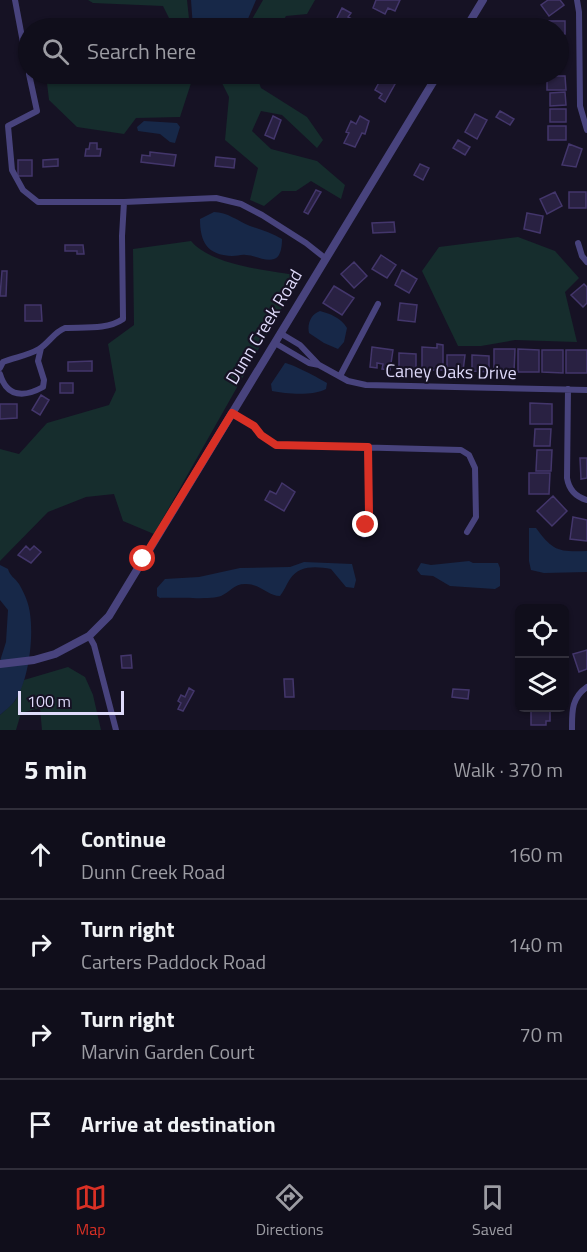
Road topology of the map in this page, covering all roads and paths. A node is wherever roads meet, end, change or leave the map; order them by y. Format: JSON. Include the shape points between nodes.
{"nodes":[{"id":1,"x":15,"y":0,"type":"edge"},
{"id":2,"x":483,"y":0,"type":"edge"},
{"id":3,"x":577,"y":0,"type":"edge"},
{"id":4,"x":19,"y":18,"type":"edge"},
{"id":5,"x":472,"y":18,"type":"edge"},
{"id":6,"x":32,"y":84,"type":"edge"},
{"id":7,"x":432,"y":84,"type":"edge"},
{"id":8,"x":587,"y":130,"type":"edge"},
{"id":9,"x":124,"y":202,"type":"junction"},
{"id":10,"x":578,"y":243,"type":"dead end"},
{"id":11,"x":325,"y":258,"type":"junction"},
{"id":12,"x":587,"y":262,"type":"edge"},
{"id":13,"x":378,"y":304,"type":"dead end"},
{"id":14,"x":280,"y":333,"type":"junction"},
{"id":15,"x":275,"y":343,"type":"junction"},
{"id":16,"x":41,"y":348,"type":"junction"},
{"id":17,"x":319,"y":365,"type":"junction"},
{"id":18,"x":0,"y":368,"type":"edge"},
{"id":19,"x":0,"y":374,"type":"edge"},
{"id":20,"x":340,"y":376,"type":"junction"},
{"id":21,"x":568,"y":390,"type":"junction"},
{"id":22,"x":587,"y":390,"type":"edge"},
{"id":23,"x":232,"y":413,"type":"junction"},
{"id":24,"x":368,"y":447,"type":"junction"},
{"id":25,"x":587,"y":500,"type":"edge"},
{"id":26,"x":467,"y":532,"type":"dead end"},
{"id":27,"x":364,"y":535,"type":"dead end"},
{"id":28,"x":89,"y":636,"type":"junction"},
{"id":29,"x":0,"y":664,"type":"edge"},
{"id":30,"x":587,"y":687,"type":"edge"},
{"id":31,"x":116,"y":730,"type":"edge"},
{"id":32,"x":572,"y":730,"type":"edge"}],
"edges":[{"from":1,"to":4,"type":"street"},
{"from":2,"to":5,"type":"street"},
{"from":3,"to":8,"type":"street","via":[[580,106]]},
{"from":6,"to":9,"type":"street","via":[[37,111],[8,126],[12,170],[23,190],[38,202]]},
{"from":7,"to":11,"type":"street","name":"Dunn Creek Road"},
{"from":9,"to":11,"type":"street","via":[[216,198],[241,204]]},
{"from":9,"to":16,"type":"street","via":[[123,319],[115,325],[59,330]]},
{"from":10,"to":12,"type":"street"},
{"from":11,"to":14,"type":"street","name":"Dunn Creek Road"},
{"from":13,"to":20,"type":"street"},
{"from":14,"to":15,"type":"street","name":"Dunn Creek Road"},
{"from":14,"to":17,"type":"street","name":"Caney Oaks Drive","via":[[300,345]]},
{"from":15,"to":17,"type":"street","name":"Caney Oaks Drive"},
{"from":15,"to":23,"type":"street","name":"Dunn Creek Road"},
{"from":16,"to":18,"type":"street","via":[[3,362]]},
{"from":16,"to":19,"type":"street","via":[[38,361],[43,387],[19,394],[2,382]]},
{"from":17,"to":20,"type":"street","name":"Caney Oaks Drive"},
{"from":20,"to":21,"type":"street","name":"Caney Oaks Drive","via":[[366,385]]},
{"from":21,"to":22,"type":"street","name":"Caney Oaks Drive"},
{"from":21,"to":25,"type":"street","via":[[567,478],[572,491]]},
{"from":23,"to":24,"type":"street","via":[[276,445]]},
{"from":23,"to":28,"type":"street","name":"Dunn Creek Road","via":[[114,607]]},
{"from":24,"to":26,"type":"street","via":[[461,450],[469,455],[475,468],[476,517]]},
{"from":24,"to":27,"type":"street","via":[[369,514]]},
{"from":28,"to":29,"type":"street","name":"Dunn Creek Road","via":[[55,654]]},
{"from":28,"to":31,"type":"street"},
{"from":30,"to":32,"type":"street","via":[[578,693],[572,708]]}]}
